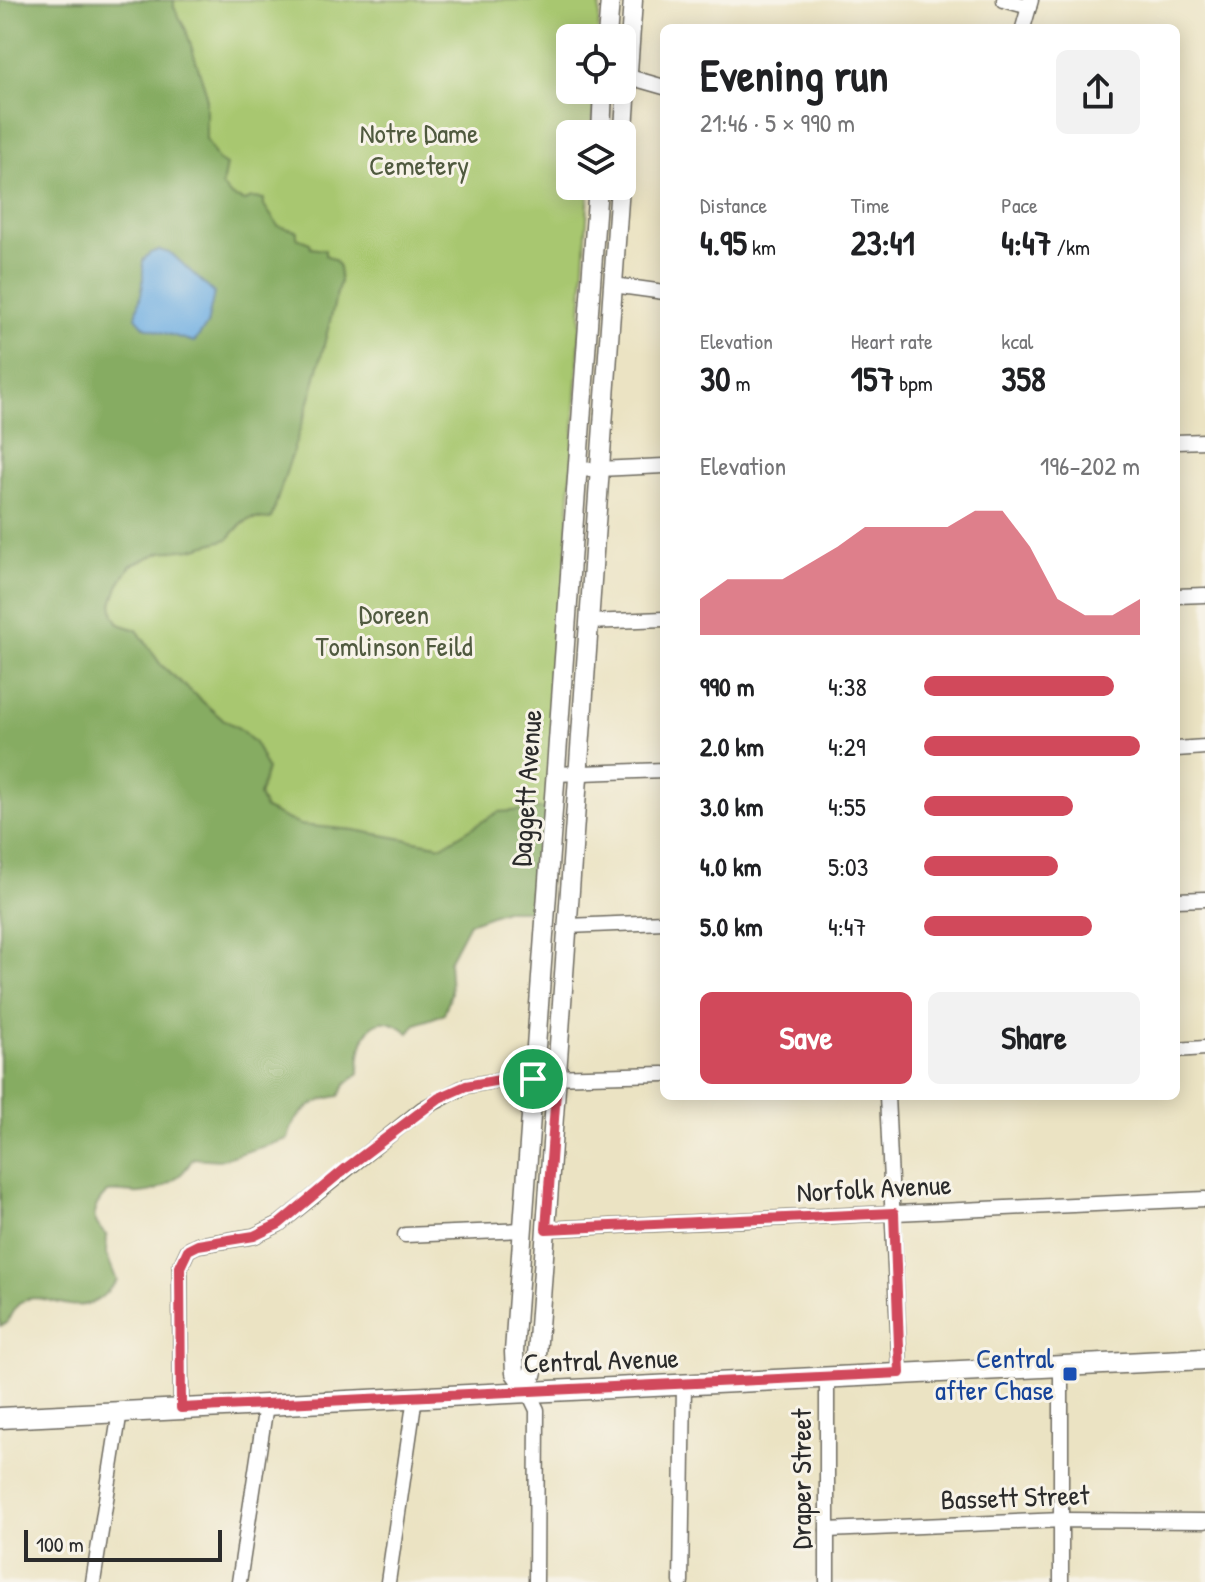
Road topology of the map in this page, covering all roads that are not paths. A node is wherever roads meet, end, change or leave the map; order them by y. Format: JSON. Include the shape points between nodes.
{"nodes":[{"id":1,"x":610,"y":0,"type":"edge"},
{"id":2,"x":633,"y":0,"type":"edge"},
{"id":3,"x":1004,"y":0,"type":"edge"},
{"id":4,"x":1030,"y":4,"type":"edge"},
{"id":5,"x":608,"y":24,"type":"edge"},
{"id":6,"x":630,"y":24,"type":"edge"},
{"id":7,"x":1024,"y":24,"type":"edge"},
{"id":8,"x":636,"y":79,"type":"edge"},
{"id":9,"x":660,"y":86,"type":"edge"},
{"id":10,"x":597,"y":200,"type":"edge"},
{"id":11,"x":619,"y":200,"type":"edge"},
{"id":12,"x":613,"y":285,"type":"junction"},
{"id":13,"x":660,"y":291,"type":"edge"},
{"id":14,"x":1205,"y":441,"type":"edge"},
{"id":15,"x":1180,"y":442,"type":"edge"},
{"id":16,"x":660,"y":466,"type":"edge"},
{"id":17,"x":602,"y":468,"type":"junction"},
{"id":18,"x":577,"y":470,"type":"junction"},
{"id":19,"x":1205,"y":595,"type":"edge"},
{"id":20,"x":1180,"y":596,"type":"edge"},
{"id":21,"x":660,"y":619,"type":"edge"},
{"id":22,"x":589,"y":622,"type":"junction"},
{"id":23,"x":1205,"y":747,"type":"edge"},
{"id":24,"x":1180,"y":749,"type":"edge"},
{"id":25,"x":660,"y":770,"type":"edge"},
{"id":26,"x":555,"y":774,"type":"junction"},
{"id":27,"x":580,"y":774,"type":"junction"},
{"id":28,"x":1205,"y":899,"type":"edge"},
{"id":29,"x":1180,"y":900,"type":"edge"},
{"id":30,"x":660,"y":922,"type":"edge"},
{"id":31,"x":568,"y":926,"type":"junction"},
{"id":32,"x":1205,"y":1048,"type":"edge"},
{"id":33,"x":1180,"y":1050,"type":"edge"},
{"id":34,"x":660,"y":1074,"type":"edge"},
{"id":35,"x":557,"y":1078,"type":"junction"},
{"id":36,"x":533,"y":1079,"type":"junction"},
{"id":37,"x":887,"y":1100,"type":"edge"},
{"id":38,"x":1205,"y":1199,"type":"edge"},
{"id":39,"x":894,"y":1213,"type":"junction"},
{"id":40,"x":546,"y":1229,"type":"junction"},
{"id":41,"x":524,"y":1230,"type":"junction"},
{"id":42,"x":405,"y":1235,"type":"dead end"},
{"id":43,"x":1205,"y":1359,"type":"edge"},
{"id":44,"x":1061,"y":1367,"type":"junction"},
{"id":45,"x":900,"y":1373,"type":"junction"},
{"id":46,"x":827,"y":1376,"type":"junction"},
{"id":47,"x":684,"y":1385,"type":"junction"},
{"id":48,"x":528,"y":1391,"type":"junction"},
{"id":49,"x":415,"y":1397,"type":"junction"},
{"id":50,"x":266,"y":1405,"type":"junction"},
{"id":51,"x":181,"y":1408,"type":"junction"},
{"id":52,"x":120,"y":1411,"type":"junction"},
{"id":53,"x":0,"y":1418,"type":"edge"},
{"id":54,"x":1063,"y":1520,"type":"junction"},
{"id":55,"x":1205,"y":1521,"type":"edge"},
{"id":56,"x":827,"y":1530,"type":"junction"},
{"id":57,"x":93,"y":1582,"type":"edge"},
{"id":58,"x":239,"y":1582,"type":"edge"},
{"id":59,"x":388,"y":1582,"type":"edge"},
{"id":60,"x":536,"y":1582,"type":"edge"},
{"id":61,"x":681,"y":1582,"type":"edge"},
{"id":62,"x":827,"y":1582,"type":"edge"},
{"id":63,"x":1061,"y":1582,"type":"edge"}],
"edges":[{"from":1,"to":5,"type":"street"},
{"from":2,"to":6,"type":"street"},
{"from":3,"to":4,"type":"street"},
{"from":4,"to":7,"type":"street"},
{"from":8,"to":9,"type":"street"},
{"from":10,"to":18,"type":"street","name":"Daggett Avenue"},
{"from":11,"to":12,"type":"street","name":"Daggett Avenue"},
{"from":12,"to":13,"type":"street"},
{"from":12,"to":17,"type":"street","name":"Daggett Avenue"},
{"from":14,"to":15,"type":"street"},
{"from":16,"to":17,"type":"street"},
{"from":17,"to":18,"type":"street"},
{"from":17,"to":22,"type":"street","name":"Daggett Avenue"},
{"from":18,"to":26,"type":"street","name":"Daggett Avenue"},
{"from":19,"to":20,"type":"street"},
{"from":21,"to":22,"type":"street"},
{"from":22,"to":27,"type":"street","name":"Daggett Avenue"},
{"from":23,"to":24,"type":"street"},
{"from":25,"to":27,"type":"street"},
{"from":26,"to":27,"type":"street"},
{"from":26,"to":36,"type":"street","name":"Daggett Avenue"},
{"from":27,"to":31,"type":"street","name":"Daggett Avenue"},
{"from":28,"to":29,"type":"street"},
{"from":30,"to":31,"type":"street"},
{"from":31,"to":35,"type":"street","name":"Daggett Avenue"},
{"from":32,"to":33,"type":"street"},
{"from":34,"to":35,"type":"street"},
{"from":35,"to":36,"type":"street"},
{"from":35,"to":40,"type":"street","name":"Daggett Avenue"},
{"from":36,"to":41,"type":"street","name":"Daggett Avenue"},
{"from":36,"to":51,"type":"street","via":[[489,1081],[439,1098],[279,1224],[254,1236],[188,1250],[180,1267]]},
{"from":37,"to":39,"type":"street"},
{"from":38,"to":39,"type":"street","name":"Norfolk Avenue"},
{"from":39,"to":40,"type":"street","name":"Norfolk Avenue"},
{"from":39,"to":45,"type":"street"},
{"from":40,"to":48,"type":"street","name":"Daggett Avenue","via":[[537,1355]]},
{"from":41,"to":42,"type":"street"},
{"from":41,"to":48,"type":"street","name":"Daggett Avenue","via":[[514,1364]]},
{"from":43,"to":44,"type":"main road","name":"Central Avenue"},
{"from":44,"to":45,"type":"main road","name":"Central Avenue"},
{"from":44,"to":54,"type":"street"},
{"from":45,"to":46,"type":"main road","name":"Central Avenue"},
{"from":46,"to":47,"type":"main road","name":"Central Avenue"},
{"from":46,"to":56,"type":"street","name":"Draper Street"},
{"from":47,"to":48,"type":"main road","name":"Central Avenue"},
{"from":47,"to":61,"type":"street"},
{"from":48,"to":49,"type":"main road","name":"Central Avenue"},
{"from":48,"to":60,"type":"street","name":"Daggett Avenue","via":[[537,1410]]},
{"from":49,"to":50,"type":"main road","name":"Central Avenue"},
{"from":49,"to":59,"type":"street"},
{"from":50,"to":51,"type":"main road","name":"Central Avenue"},
{"from":50,"to":58,"type":"street"},
{"from":51,"to":52,"type":"main road","name":"Central Avenue"},
{"from":52,"to":53,"type":"main road","name":"Central Avenue"},
{"from":52,"to":57,"type":"street"},
{"from":54,"to":55,"type":"street","name":"Bassett Street"},
{"from":54,"to":56,"type":"street","name":"Bassett Street"},
{"from":54,"to":63,"type":"street"},
{"from":56,"to":62,"type":"street","name":"Draper Street"}]}
